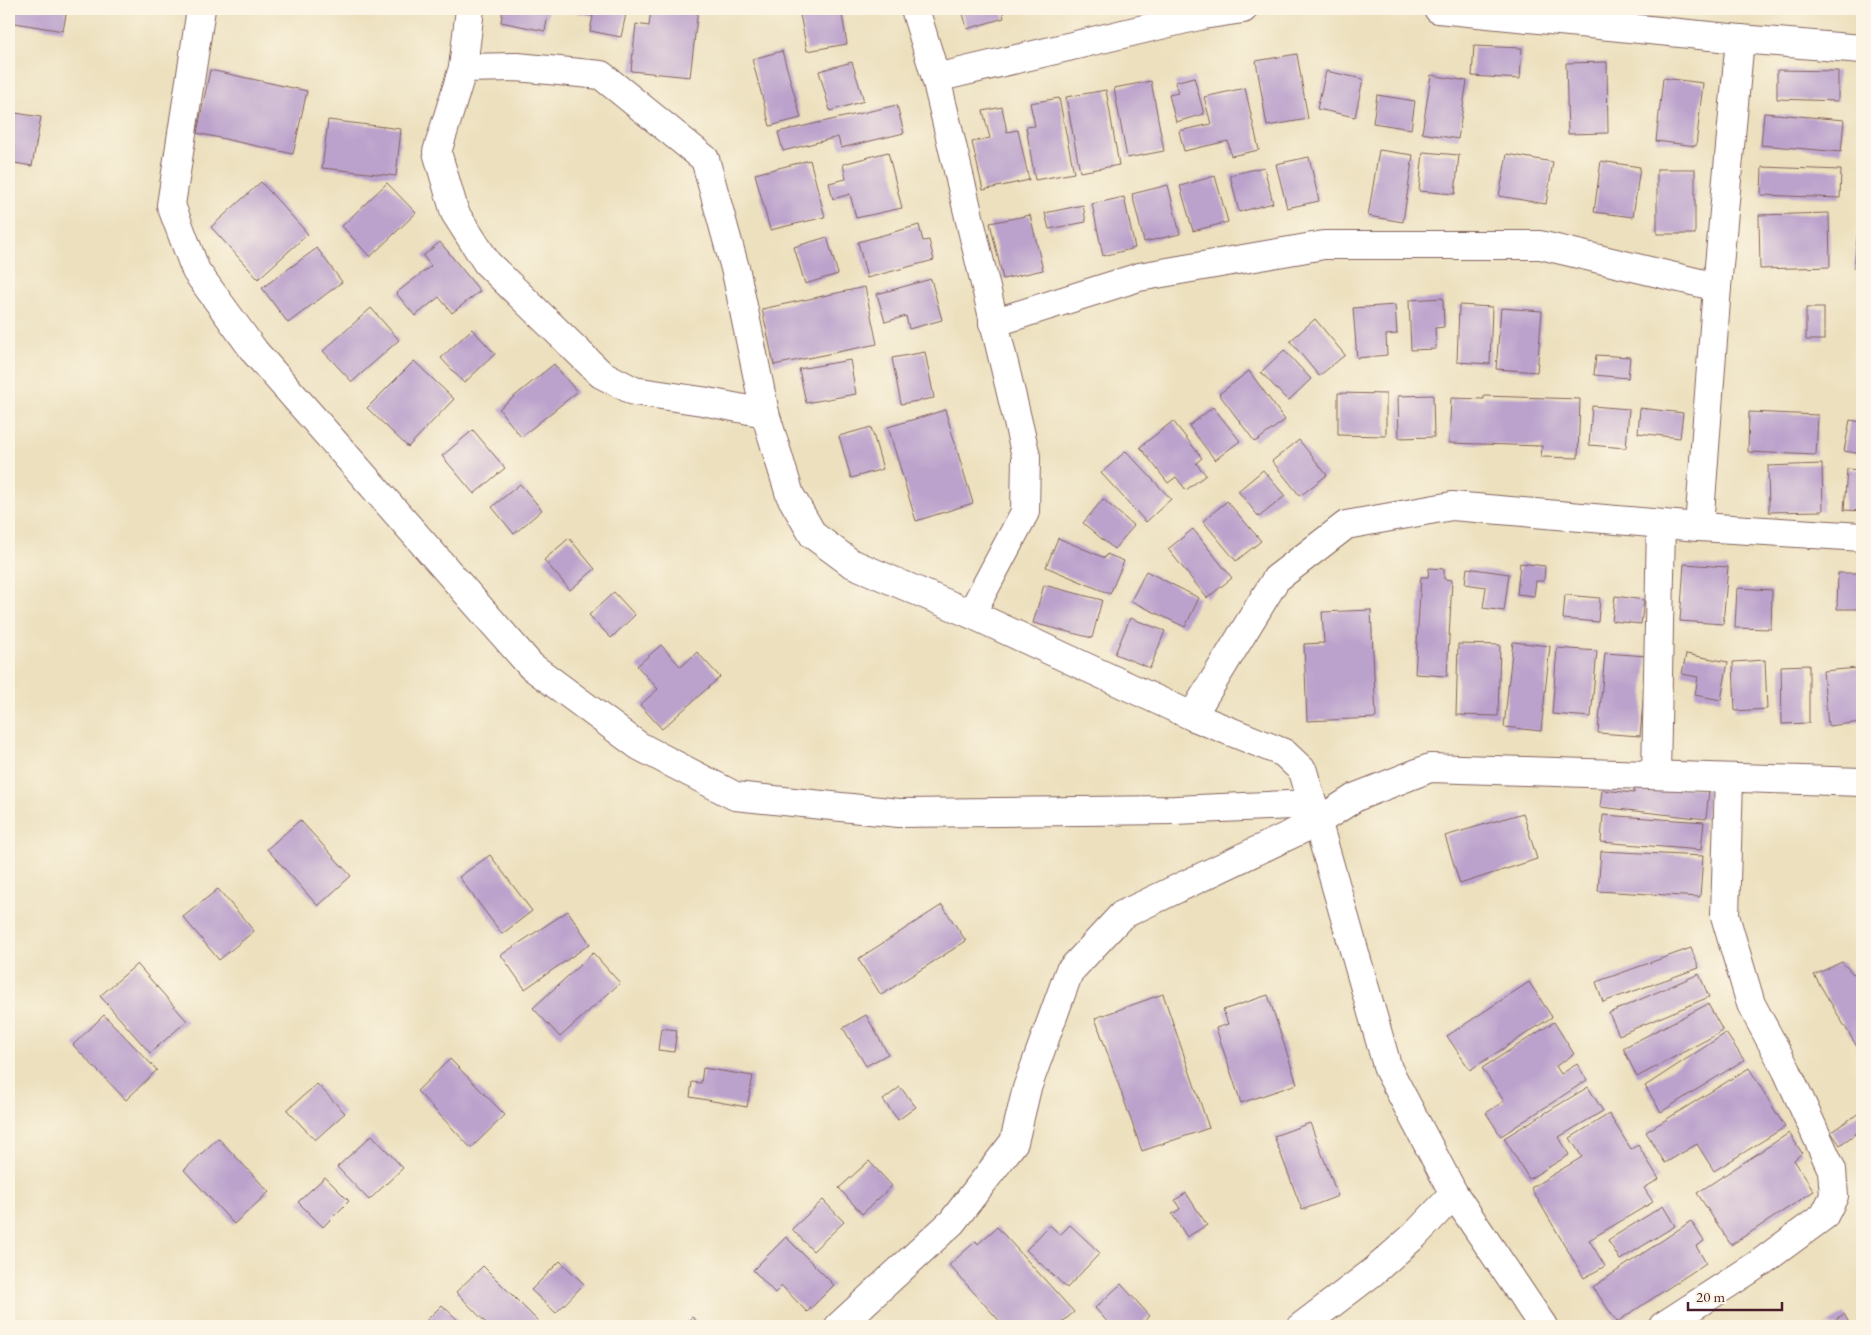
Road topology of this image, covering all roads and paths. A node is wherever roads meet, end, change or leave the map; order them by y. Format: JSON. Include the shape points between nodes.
{"nodes":[{"id":1,"x":201,"y":9,"type":"edge"},
{"id":2,"x":470,"y":9,"type":"edge"},
{"id":3,"x":915,"y":9,"type":"edge"},
{"id":4,"x":1243,"y":9,"type":"edge"},
{"id":5,"x":1438,"y":9,"type":"edge"},
{"id":6,"x":1740,"y":40,"type":"junction"},
{"id":7,"x":1862,"y":49,"type":"edge"},
{"id":8,"x":463,"y":68,"type":"junction"},
{"id":9,"x":936,"y":78,"type":"junction"},
{"id":10,"x":1717,"y":287,"type":"junction"},
{"id":11,"x":993,"y":323,"type":"junction"},
{"id":12,"x":765,"y":413,"type":"junction"},
{"id":13,"x":1661,"y":524,"type":"junction"},
{"id":14,"x":1699,"y":527,"type":"junction"},
{"id":15,"x":1862,"y":537,"type":"edge"},
{"id":16,"x":971,"y":614,"type":"junction"},
{"id":17,"x":1192,"y":716,"type":"junction"},
{"id":18,"x":1656,"y":775,"type":"junction"},
{"id":19,"x":1728,"y":778,"type":"junction"},
{"id":20,"x":1862,"y":782,"type":"edge"},
{"id":21,"x":1315,"y":813,"type":"junction"},
{"id":22,"x":1454,"y":1194,"type":"junction"},
{"id":23,"x":839,"y":1326,"type":"edge"},
{"id":24,"x":1302,"y":1326,"type":"edge"},
{"id":25,"x":1543,"y":1326,"type":"edge"},
{"id":26,"x":1664,"y":1326,"type":"edge"}],
"edges":[{"from":1,"to":21,"type":"street","via":[[171,205],[196,271],[256,352],[531,666],[639,746],[735,796],[899,813],[1175,810]]},
{"from":2,"to":8,"type":"street"},
{"from":3,"to":9,"type":"street"},
{"from":4,"to":9,"type":"street","via":[[1203,15]]},
{"from":5,"to":6,"type":"street"},
{"from":6,"to":7,"type":"street"},
{"from":6,"to":10,"type":"street"},
{"from":8,"to":12,"type":"street","via":[[517,67],[601,75],[705,159],[736,272]]},
{"from":8,"to":12,"type":"street","via":[[437,152],[455,213],[487,263],[601,374],[634,391]]},
{"from":9,"to":11,"type":"street"},
{"from":10,"to":11,"type":"street","via":[[1540,244],[1324,245],[1139,277]]},
{"from":10,"to":14,"type":"street"},
{"from":11,"to":16,"type":"street","via":[[1026,456],[1025,512]]},
{"from":12,"to":16,"type":"street","via":[[790,495],[813,535],[851,563]]},
{"from":13,"to":14,"type":"street"},
{"from":13,"to":17,"type":"street","via":[[1452,506],[1346,525],[1276,579]]},
{"from":13,"to":18,"type":"street"},
{"from":14,"to":15,"type":"street"},
{"from":16,"to":17,"type":"street"},
{"from":17,"to":21,"type":"street","via":[[1284,753],[1304,770]]},
{"from":18,"to":19,"type":"street"},
{"from":18,"to":21,"type":"street","via":[[1430,768]]},
{"from":19,"to":20,"type":"street"},
{"from":19,"to":26,"type":"street","via":[[1725,916],[1751,1004],[1787,1071],[1832,1170],[1834,1196],[1824,1216]]},
{"from":21,"to":22,"type":"street","via":[[1388,1068]]},
{"from":21,"to":23,"type":"street","via":[[1122,915],[1069,972],[1027,1088],[1014,1142],[952,1222]]},
{"from":22,"to":24,"type":"street","via":[[1380,1266]]},
{"from":22,"to":25,"type":"street"}]}
